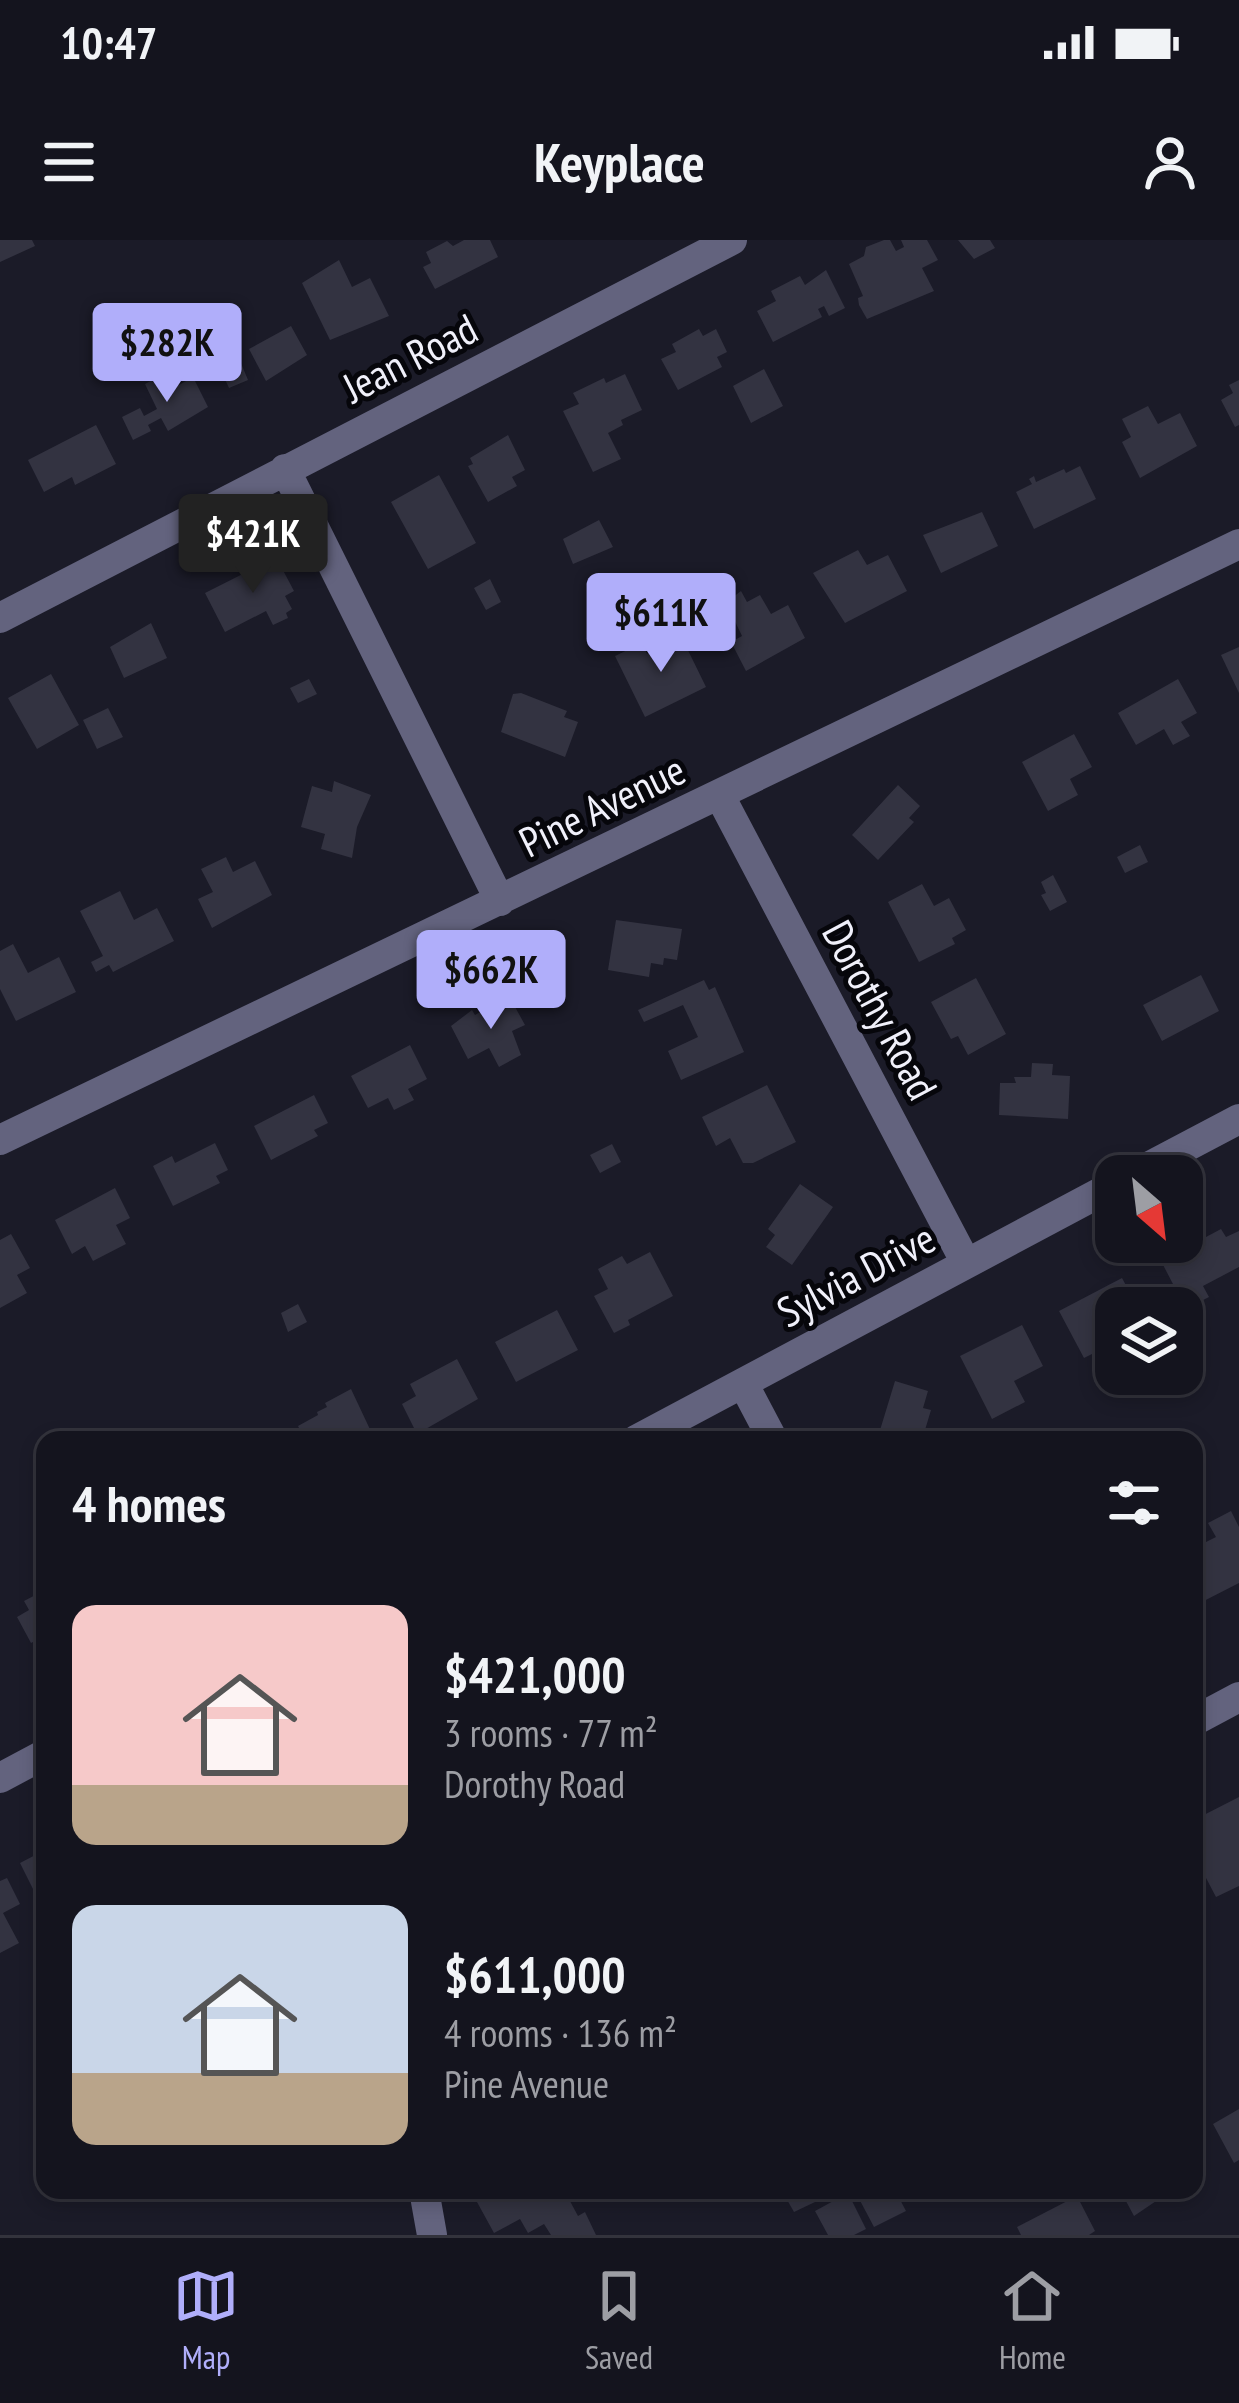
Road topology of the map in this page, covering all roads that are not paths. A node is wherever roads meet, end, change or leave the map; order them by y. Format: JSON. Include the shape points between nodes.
{"nodes":[{"id":1,"x":732,"y":240,"type":"edge"},
{"id":2,"x":285,"y":469,"type":"junction"},
{"id":3,"x":1239,"y":544,"type":"edge"},
{"id":4,"x":0,"y":618,"type":"edge"},
{"id":5,"x":720,"y":796,"type":"junction"},
{"id":6,"x":500,"y":901,"type":"junction"},
{"id":7,"x":1239,"y":1119,"type":"edge"},
{"id":8,"x":0,"y":1140,"type":"edge"},
{"id":9,"x":1171,"y":1155,"type":"edge"},
{"id":10,"x":1095,"y":1195,"type":"edge"},
{"id":11,"x":966,"y":1263,"type":"junction"},
{"id":12,"x":743,"y":1383,"type":"junction"},
{"id":13,"x":653,"y":1431,"type":"edge"},
{"id":14,"x":768,"y":1431,"type":"edge"},
{"id":15,"x":1239,"y":1697,"type":"edge"},
{"id":16,"x":1203,"y":1716,"type":"edge"},
{"id":17,"x":36,"y":1759,"type":"edge"},
{"id":18,"x":0,"y":1778,"type":"edge"},
{"id":19,"x":426,"y":2199,"type":"edge"},
{"id":20,"x":432,"y":2235,"type":"edge"}],
"edges":[{"from":1,"to":2,"type":"street","name":"Jean Road"},
{"from":2,"to":4,"type":"street","name":"Jean Road"},
{"from":2,"to":6,"type":"street"},
{"from":3,"to":5,"type":"street","name":"Pine Avenue"},
{"from":5,"to":6,"type":"street","name":"Pine Avenue"},
{"from":5,"to":11,"type":"street","name":"Dorothy Road"},
{"from":6,"to":8,"type":"street","name":"Pine Avenue"},
{"from":7,"to":9,"type":"street"},
{"from":10,"to":11,"type":"street","name":"Sylvia Drive"},
{"from":11,"to":12,"type":"street","name":"Sylvia Drive"},
{"from":12,"to":13,"type":"street","name":"Sylvia Drive"},
{"from":12,"to":14,"type":"street"},
{"from":15,"to":16,"type":"street"},
{"from":17,"to":18,"type":"street"},
{"from":19,"to":20,"type":"street"}]}
